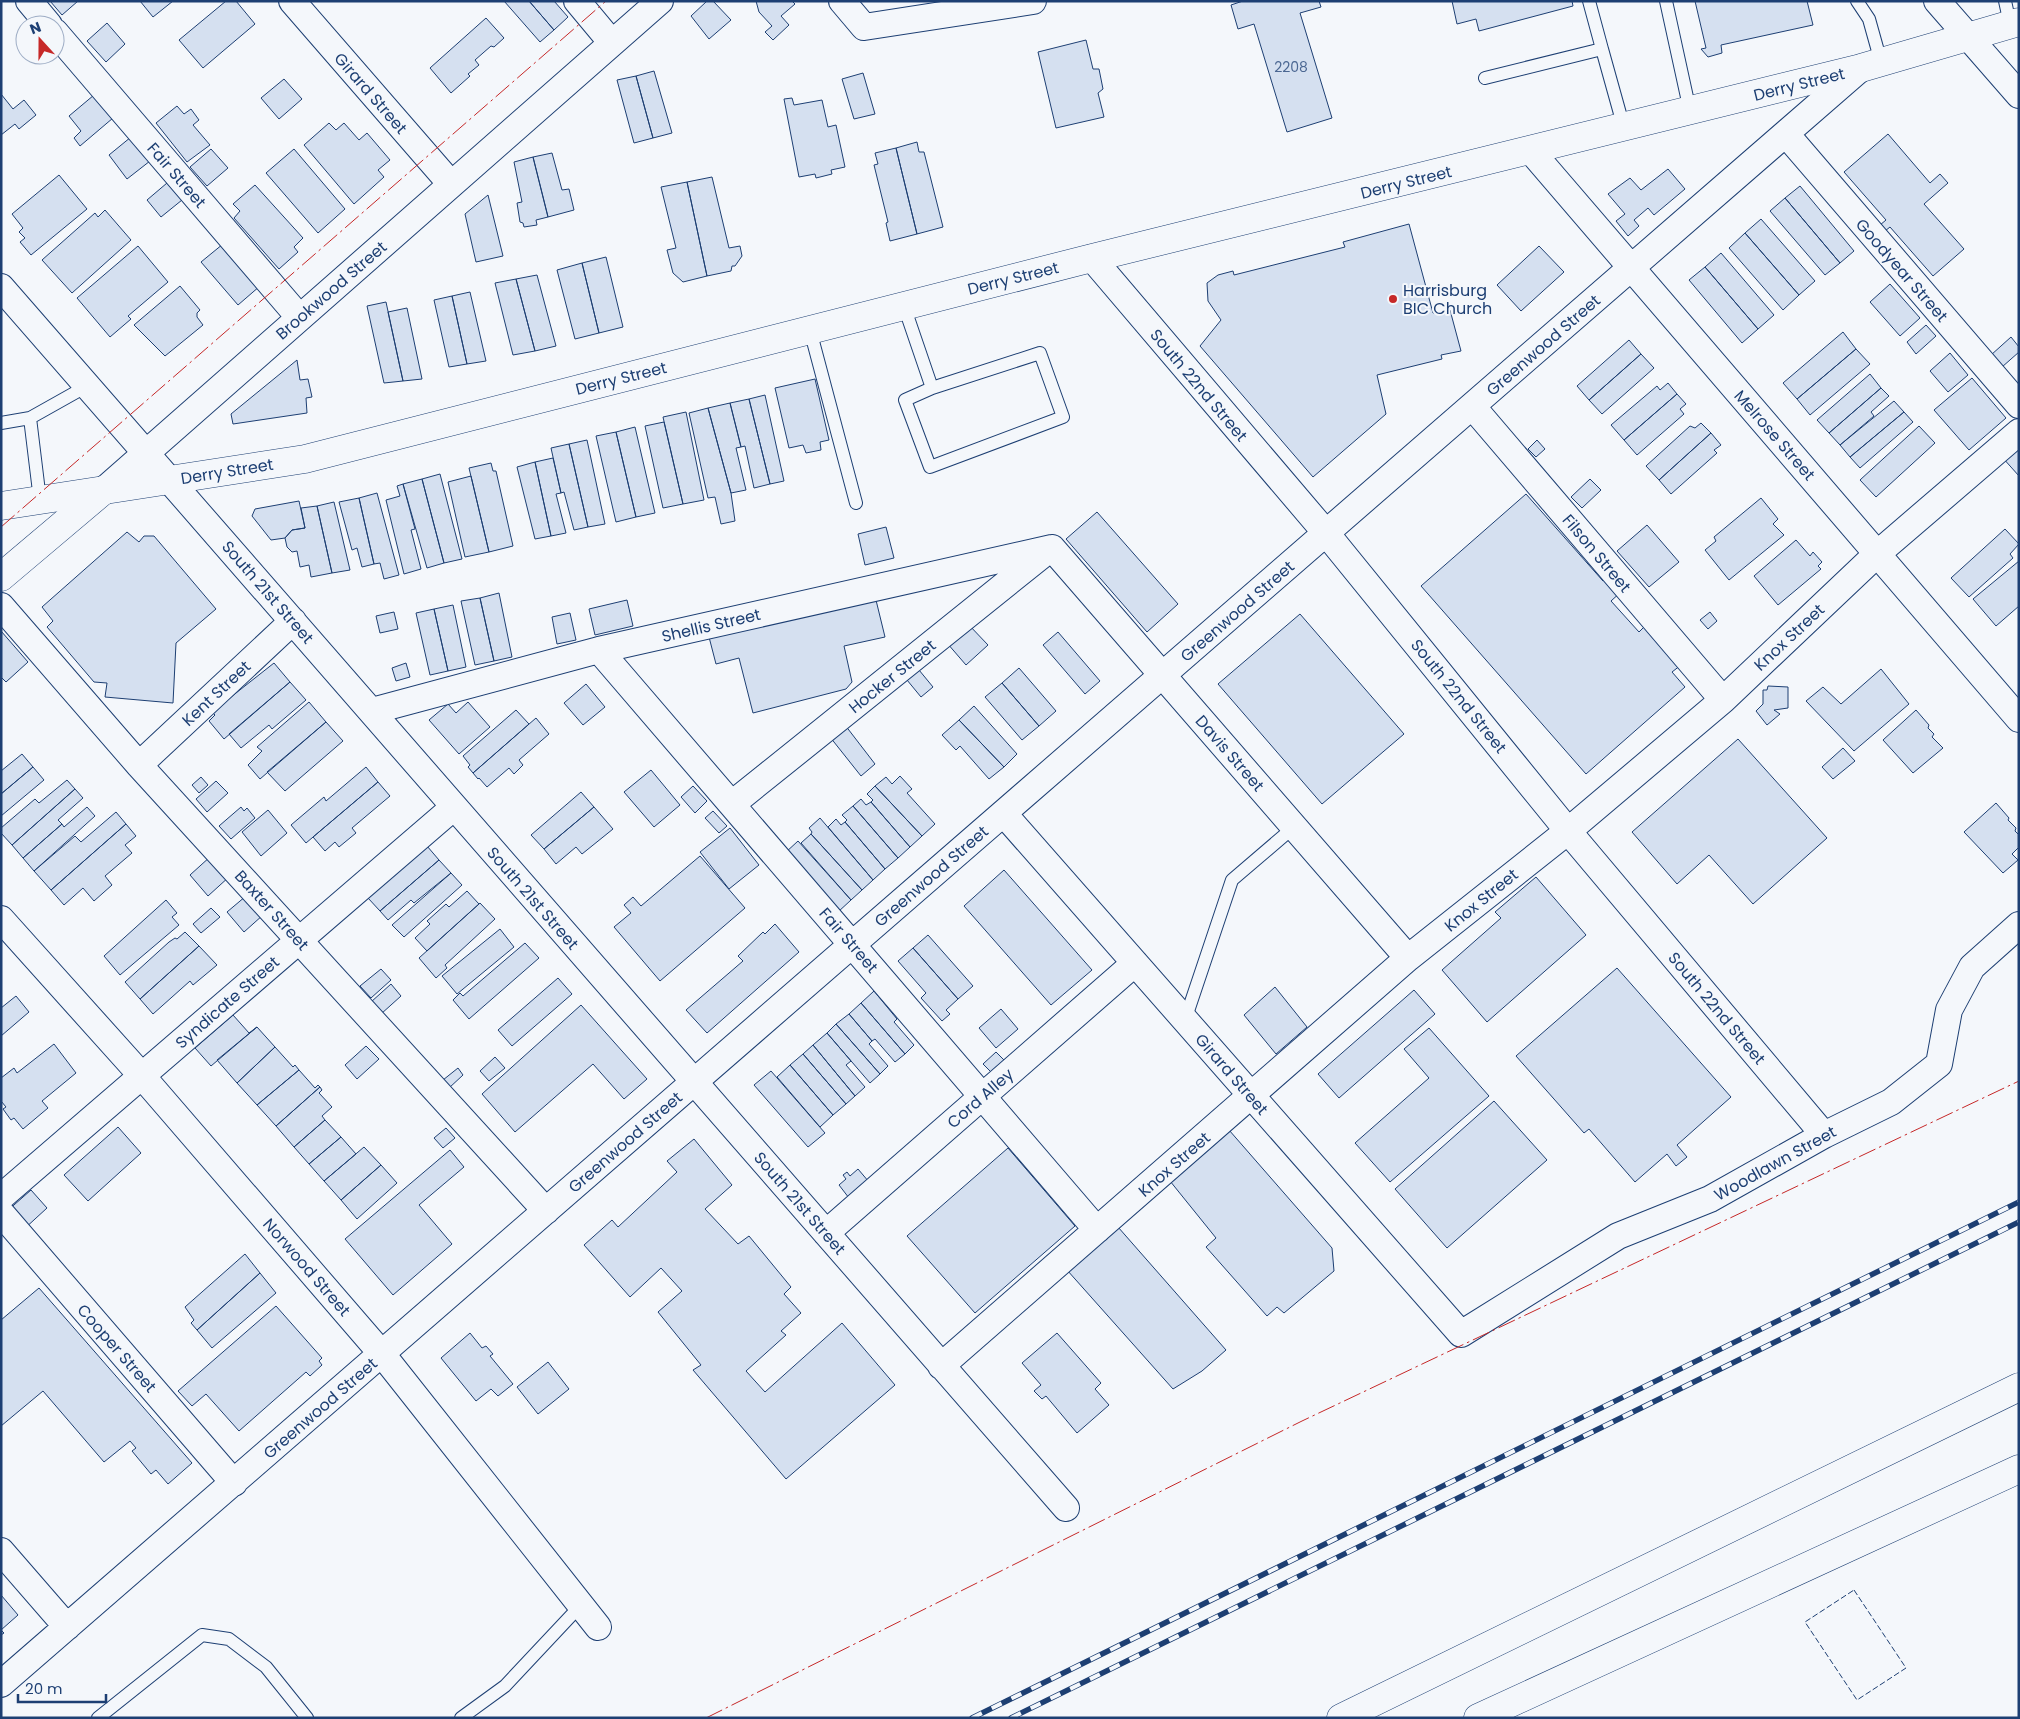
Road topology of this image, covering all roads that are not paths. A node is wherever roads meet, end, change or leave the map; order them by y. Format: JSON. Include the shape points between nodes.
{"nodes":[{"id":1,"x":29,"y":1,"type":"edge"},
{"id":2,"x":292,"y":1,"type":"edge"},
{"id":3,"x":577,"y":1,"type":"edge"},
{"id":4,"x":660,"y":1,"type":"edge"},
{"id":5,"x":842,"y":1,"type":"edge"},
{"id":6,"x":1033,"y":1,"type":"edge"},
{"id":7,"x":1589,"y":1,"type":"edge"},
{"id":8,"x":1666,"y":1,"type":"edge"},
{"id":9,"x":1857,"y":1,"type":"edge"},
{"id":10,"x":1937,"y":1,"type":"edge"},
{"id":11,"x":41,"y":15,"type":"edge"},
{"id":12,"x":2011,"y":16,"type":"edge"},
{"id":13,"x":1967,"y":36,"type":"junction"},
{"id":14,"x":612,"y":43,"type":"junction"},
{"id":15,"x":65,"y":44,"type":"edge"},
{"id":16,"x":1602,"y":49,"type":"junction"},
{"id":17,"x":1871,"y":65,"type":"junction"},
{"id":18,"x":1485,"y":78,"type":"dead end"},
{"id":19,"x":2019,"y":95,"type":"edge"},
{"id":20,"x":1690,"y":111,"type":"junction"},
{"id":21,"x":1624,"y":128,"type":"junction"},
{"id":22,"x":1786,"y":134,"type":"junction"},
{"id":23,"x":1530,"y":151,"type":"junction"},
{"id":24,"x":451,"y":184,"type":"junction"},
{"id":25,"x":1092,"y":258,"type":"junction"},
{"id":26,"x":1631,"y":268,"type":"junction"},
{"id":27,"x":1,"y":287,"type":"edge"},
{"id":28,"x":904,"y":306,"type":"junction"},
{"id":29,"x":299,"y":317,"type":"junction"},
{"id":30,"x":810,"y":330,"type":"junction"},
{"id":31,"x":87,"y":386,"type":"junction"},
{"id":32,"x":932,"y":388,"type":"junction"},
{"id":33,"x":2019,"y":405,"type":"edge"},
{"id":34,"x":1472,"y":406,"type":"junction"},
{"id":35,"x":30,"y":418,"type":"junction"},
{"id":36,"x":1,"y":423,"type":"edge"},
{"id":37,"x":2019,"y":432,"type":"edge"},
{"id":38,"x":146,"y":452,"type":"junction"},
{"id":39,"x":170,"y":480,"type":"junction"},
{"id":40,"x":104,"y":490,"type":"junction"},
{"id":41,"x":40,"y":500,"type":"junction"},
{"id":42,"x":856,"y":503,"type":"dead end"},
{"id":43,"x":1,"y":506,"type":"edge"},
{"id":44,"x":1326,"y":533,"type":"junction"},
{"id":45,"x":1052,"y":548,"type":"junction"},
{"id":46,"x":1878,"y":554,"type":"junction"},
{"id":47,"x":1,"y":577,"type":"edge"},
{"id":48,"x":1,"y":606,"type":"edge"},
{"id":49,"x":293,"y":621,"type":"junction"},
{"id":50,"x":599,"y":650,"type":"junction"},
{"id":51,"x":1162,"y":676,"type":"junction"},
{"id":52,"x":1722,"y":700,"type":"junction"},
{"id":53,"x":372,"y":711,"type":"junction"},
{"id":54,"x":2019,"y":718,"type":"edge"},
{"id":55,"x":139,"y":765,"type":"junction"},
{"id":56,"x":732,"y":804,"type":"junction"},
{"id":57,"x":454,"y":807,"type":"junction"},
{"id":58,"x":1004,"y":814,"type":"junction"},
{"id":59,"x":1294,"y":827,"type":"junction"},
{"id":60,"x":1568,"y":831,"type":"junction"},
{"id":61,"x":1,"y":919,"type":"edge"},
{"id":62,"x":2019,"y":926,"type":"edge"},
{"id":63,"x":299,"y":940,"type":"junction"},
{"id":64,"x":852,"y":945,"type":"junction"},
{"id":65,"x":1408,"y":958,"type":"junction"},
{"id":66,"x":1136,"y":964,"type":"junction"},
{"id":67,"x":1185,"y":1020,"type":"junction"},
{"id":68,"x":142,"y":1076,"type":"junction"},
{"id":69,"x":694,"y":1082,"type":"junction"},
{"id":70,"x":983,"y":1095,"type":"junction"},
{"id":71,"x":1252,"y":1096,"type":"junction"},
{"id":72,"x":1824,"y":1135,"type":"junction"},
{"id":73,"x":1,"y":1197,"type":"edge"},
{"id":74,"x":546,"y":1211,"type":"junction"},
{"id":75,"x":1,"y":1213,"type":"edge"},
{"id":76,"x":1097,"y":1230,"type":"junction"},
{"id":77,"x":826,"y":1233,"type":"junction"},
{"id":78,"x":1461,"y":1334,"type":"joint"},
{"id":79,"x":382,"y":1354,"type":"junction"},
{"id":80,"x":941,"y":1366,"type":"junction"},
{"id":81,"x":2019,"y":1387,"type":"edge"},
{"id":82,"x":2019,"y":1469,"type":"edge"},
{"id":83,"x":234,"y":1483,"type":"junction"},
{"id":84,"x":1066,"y":1508,"type":"dead end"},
{"id":85,"x":1,"y":1551,"type":"edge"},
{"id":86,"x":581,"y":1605,"type":"junction"},
{"id":87,"x":67,"y":1627,"type":"junction"},
{"id":88,"x":598,"y":1627,"type":"dead end"},
{"id":89,"x":1,"y":1684,"type":"edge"},
{"id":90,"x":98,"y":1718,"type":"edge"},
{"id":91,"x":307,"y":1718,"type":"edge"},
{"id":92,"x":461,"y":1718,"type":"edge"},
{"id":93,"x":1341,"y":1718,"type":"edge"},
{"id":94,"x":1478,"y":1718,"type":"edge"}],
"edges":[{"from":1,"to":11,"type":"street"},
{"from":2,"to":24,"type":"street","name":"Girard Street"},
{"from":3,"to":14,"type":"street"},
{"from":4,"to":14,"type":"street","name":"Brookwood Street"},
{"from":5,"to":6,"type":"street","via":[[864,27]]},
{"from":7,"to":16,"type":"lane"},
{"from":8,"to":20,"type":"lane"},
{"from":9,"to":17,"type":"lane","via":[[1869,19]]},
{"from":10,"to":13,"type":"street"},
{"from":12,"to":13,"type":"main road","name":"Derry Street"},
{"from":13,"to":17,"type":"main road","name":"Derry Street"},
{"from":13,"to":19,"type":"street"},
{"from":14,"to":24,"type":"street","name":"Brookwood Street"},
{"from":15,"to":29,"type":"street","name":"Fair Street"},
{"from":16,"to":18,"type":"lane"},
{"from":16,"to":21,"type":"lane"},
{"from":17,"to":20,"type":"main road","name":"Derry Street"},
{"from":17,"to":22,"type":"street","name":"Greenwood Street"},
{"from":20,"to":21,"type":"main road","name":"Derry Street"},
{"from":21,"to":23,"type":"main road","name":"Derry Street"},
{"from":22,"to":26,"type":"street","name":"Greenwood Street"},
{"from":22,"to":33,"type":"street","name":"Goodyear Street"},
{"from":23,"to":25,"type":"main road","name":"Derry Street"},
{"from":23,"to":26,"type":"street","name":"Melrose Street"},
{"from":24,"to":29,"type":"street","name":"Brookwood Street"},
{"from":25,"to":28,"type":"main road","name":"Derry Street"},
{"from":25,"to":44,"type":"street","name":"South 22nd Street"},
{"from":26,"to":34,"type":"street","name":"Greenwood Street"},
{"from":26,"to":46,"type":"street","name":"Melrose Street"},
{"from":27,"to":31,"type":"street","name":"South 21st Street"},
{"from":28,"to":30,"type":"main road","name":"Derry Street"},
{"from":28,"to":32,"type":"lane"},
{"from":29,"to":38,"type":"street","name":"Brookwood Street"},
{"from":30,"to":39,"type":"main road","name":"Derry Street","via":[[305,459]]},
{"from":30,"to":42,"type":"lane"},
{"from":31,"to":35,"type":"lane"},
{"from":31,"to":38,"type":"street","name":"South 21st Street"},
{"from":32,"to":32,"type":"lane","via":[[905,400],[930,467],[1063,417],[1040,353]]},
{"from":34,"to":44,"type":"street","name":"Greenwood Street"},
{"from":34,"to":52,"type":"street","name":"Filson Street"},
{"from":35,"to":36,"type":"lane"},
{"from":35,"to":41,"type":"lane"},
{"from":37,"to":46,"type":"street","name":"Knox Street"},
{"from":38,"to":39,"type":"street","name":"South 21st Street"},
{"from":38,"to":40,"type":"street","name":"Brookwood Street"},
{"from":39,"to":40,"type":"main road","name":"Derry Street"},
{"from":39,"to":49,"type":"street","name":"South 21st Street"},
{"from":40,"to":41,"type":"main road","name":"Derry Street"},
{"from":40,"to":47,"type":"main road","name":"Brookwood Street"},
{"from":41,"to":43,"type":"main road","name":"Derry Street"},
{"from":44,"to":51,"type":"street","name":"Greenwood Street"},
{"from":44,"to":60,"type":"street","name":"South 22nd Street"},
{"from":45,"to":50,"type":"street","name":"Shellis Street"},
{"from":45,"to":51,"type":"street","name":"Davis Street"},
{"from":45,"to":56,"type":"street","name":"Hocker Street"},
{"from":46,"to":52,"type":"street","name":"Knox Street"},
{"from":46,"to":54,"type":"street","name":"Melrose Street"},
{"from":48,"to":55,"type":"street","name":"Baxter Street"},
{"from":49,"to":53,"type":"street","name":"South 21st Street"},
{"from":49,"to":55,"type":"street","name":"Kent Street"},
{"from":50,"to":53,"type":"street","name":"Shellis Street"},
{"from":50,"to":56,"type":"street","name":"Fair Street"},
{"from":51,"to":58,"type":"street","name":"Greenwood Street"},
{"from":51,"to":59,"type":"street","name":"Davis Street"},
{"from":52,"to":60,"type":"street","name":"Knox Street"},
{"from":53,"to":57,"type":"street","name":"South 21st Street"},
{"from":55,"to":63,"type":"street","name":"Baxter Street"},
{"from":56,"to":64,"type":"street","name":"Fair Street"},
{"from":57,"to":63,"type":"street","name":"Syndicate Street"},
{"from":57,"to":69,"type":"street","name":"South 21st Street"},
{"from":58,"to":64,"type":"street","name":"Greenwood Street"},
{"from":58,"to":66,"type":"street","name":"Girard Street"},
{"from":59,"to":65,"type":"street","name":"Davis Street"},
{"from":59,"to":67,"type":"lane","via":[[1232,880]]},
{"from":60,"to":65,"type":"street","name":"Knox Street"},
{"from":60,"to":72,"type":"street","name":"South 22nd Street"},
{"from":61,"to":68,"type":"street","name":"Norwood Street"},
{"from":62,"to":72,"type":"street","name":"Woodlawn Street","via":[[1972,967],[1949,1010],[1939,1064],[1891,1102]]},
{"from":63,"to":68,"type":"street","name":"Syndicate Street"},
{"from":63,"to":74,"type":"street","name":"Baxter Street"},
{"from":64,"to":69,"type":"street","name":"Greenwood Street"},
{"from":64,"to":70,"type":"street","name":"Fair Street"},
{"from":65,"to":71,"type":"street","name":"Knox Street"},
{"from":66,"to":67,"type":"street","name":"Girard Street"},
{"from":66,"to":70,"type":"street","name":"Cord Alley"},
{"from":67,"to":71,"type":"street","name":"Girard Street"},
{"from":68,"to":73,"type":"street","name":"Syndicate Street"},
{"from":68,"to":79,"type":"street","name":"Norwood Street"},
{"from":69,"to":74,"type":"street","name":"Greenwood Street"},
{"from":69,"to":77,"type":"street","name":"South 21st Street"},
{"from":70,"to":76,"type":"street","name":"Fair Street"},
{"from":70,"to":77,"type":"street","name":"Cord Alley"},
{"from":71,"to":76,"type":"street","name":"Knox Street"},
{"from":71,"to":78,"type":"street","name":"Girard Street"},
{"from":72,"to":78,"type":"street","name":"Woodlawn Street","via":[[1710,1199],[1618,1236]]},
{"from":74,"to":79,"type":"street","name":"Greenwood Street"},
{"from":75,"to":83,"type":"street","name":"Cooper Street"},
{"from":76,"to":80,"type":"street","name":"Knox Street"},
{"from":77,"to":80,"type":"street","name":"South 21st Street"},
{"from":79,"to":83,"type":"street","name":"Greenwood Street"},
{"from":79,"to":86,"type":"street","name":"Norwood Street"},
{"from":80,"to":84,"type":"street","name":"South 21st Street"},
{"from":81,"to":93,"type":"main road"},
{"from":82,"to":94,"type":"main road"},
{"from":83,"to":87,"type":"street","name":"Greenwood Street"},
{"from":85,"to":87,"type":"street"},
{"from":86,"to":88,"type":"street","name":"Norwood Street"},
{"from":86,"to":92,"type":"lane","via":[[505,1686]]},
{"from":87,"to":89,"type":"street","name":"Greenwood Street"},
{"from":90,"to":91,"type":"lane","via":[[202,1635],[230,1639],[266,1667]]}]}
